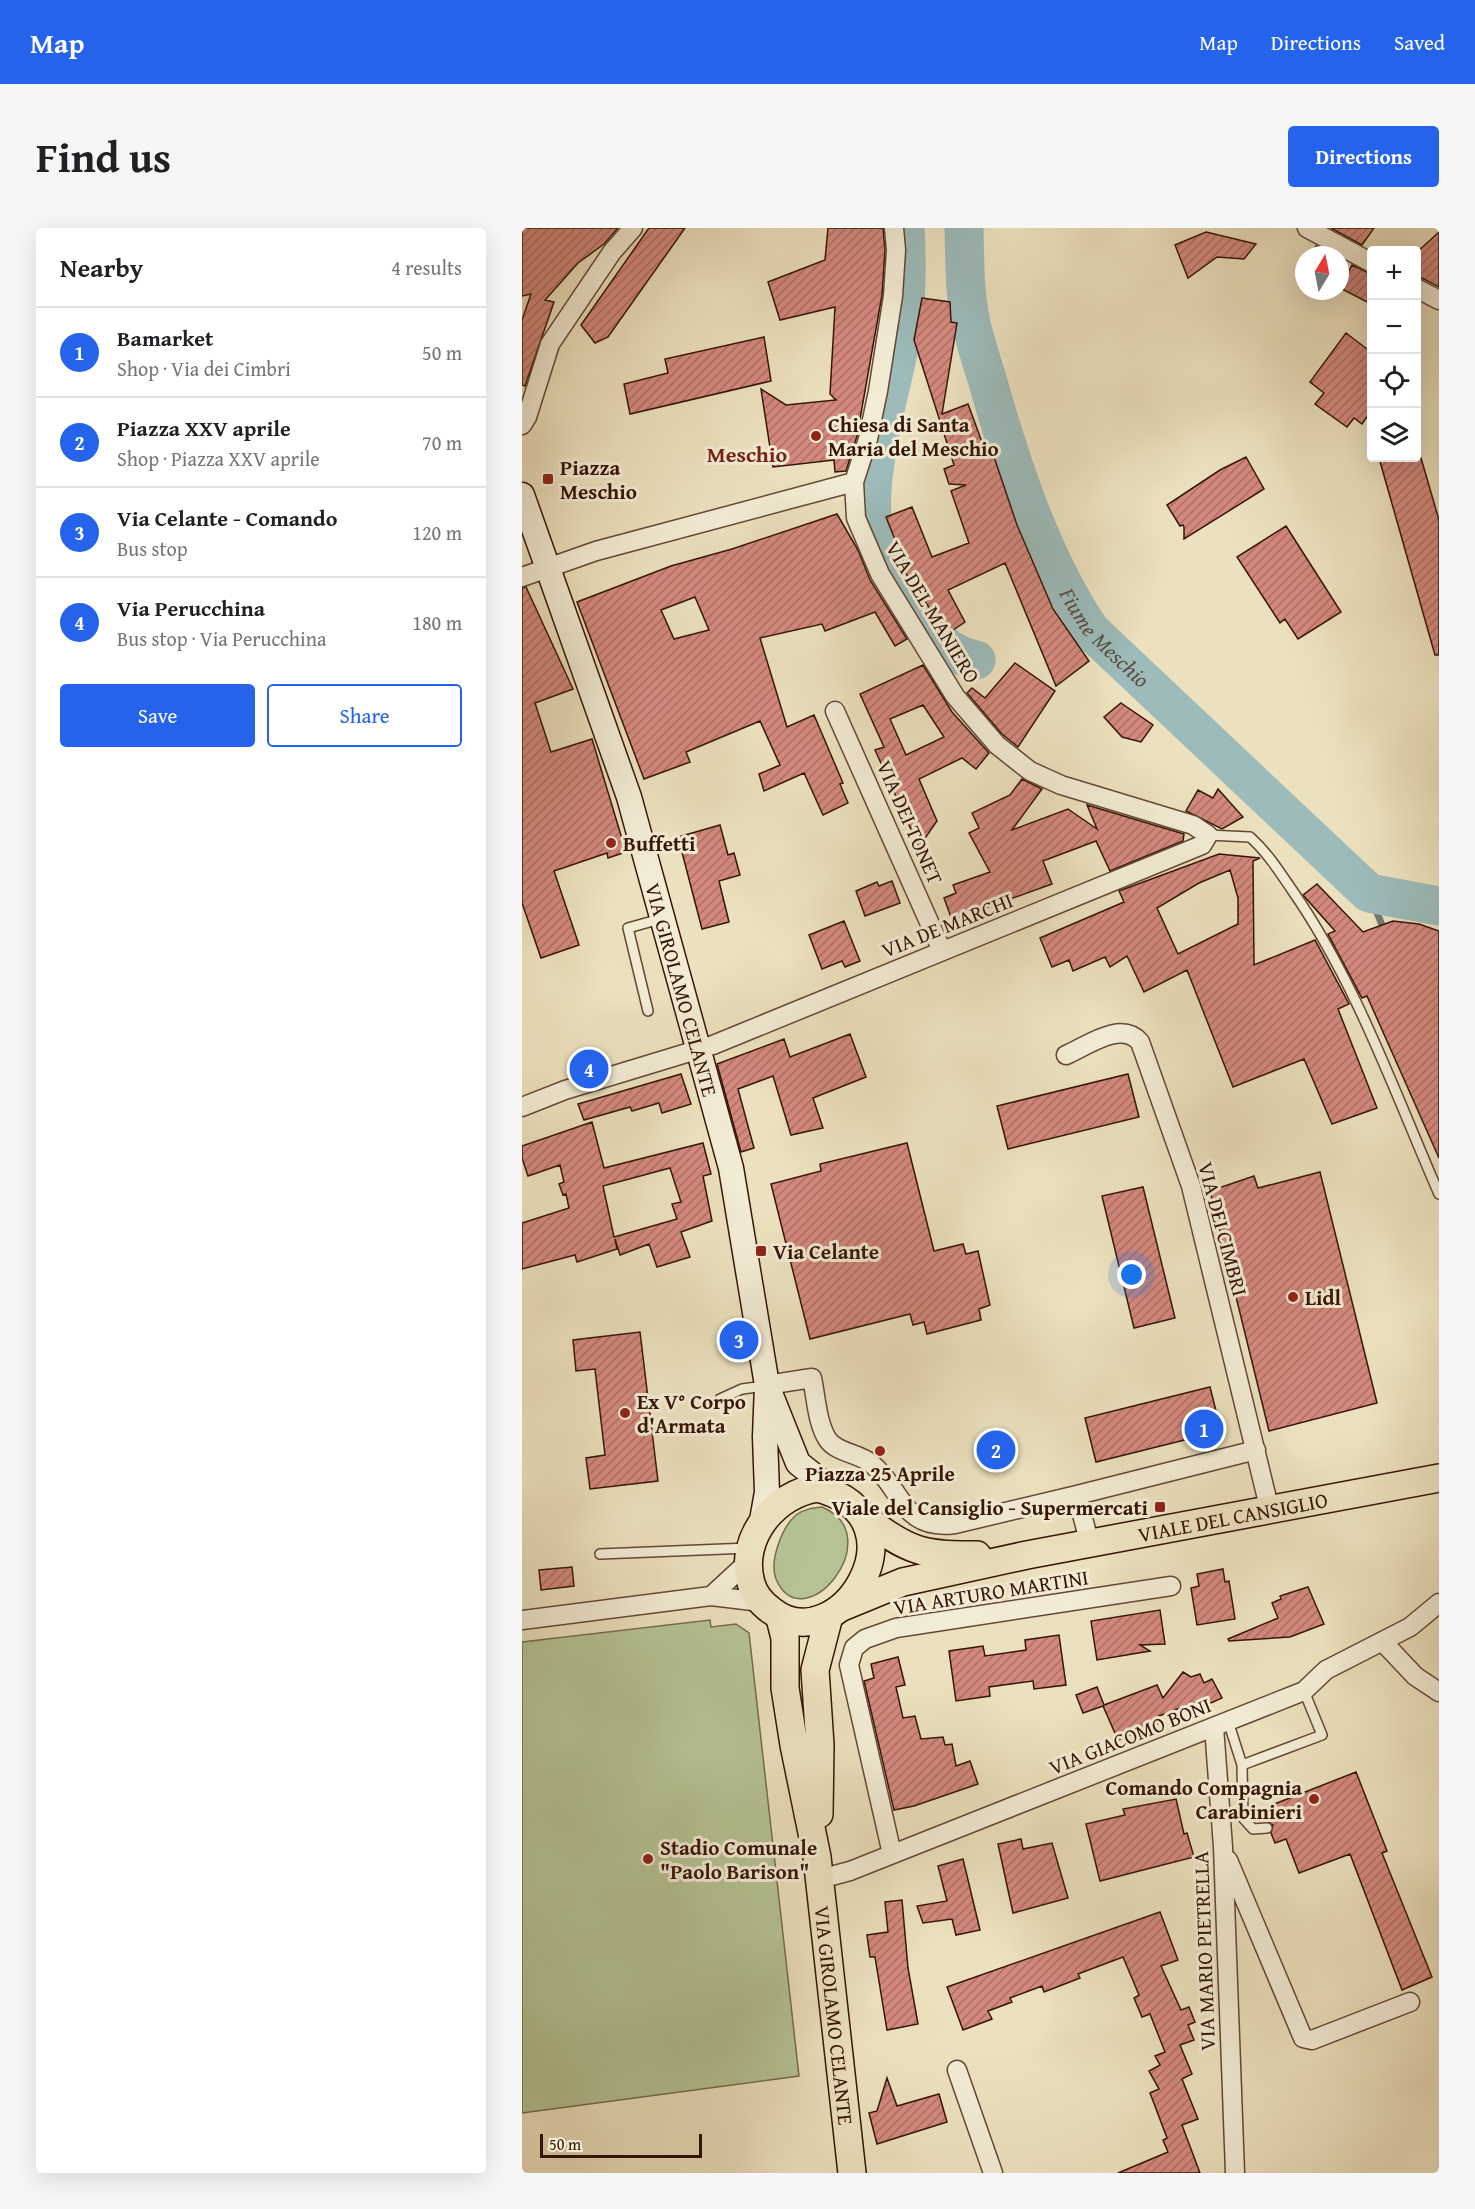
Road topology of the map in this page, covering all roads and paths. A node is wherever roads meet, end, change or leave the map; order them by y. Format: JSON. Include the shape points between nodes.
{"nodes":[{"id":1,"x":633,"y":228,"type":"edge"},
{"id":2,"x":894,"y":228,"type":"edge"},
{"id":3,"x":1307,"y":228,"type":"edge"},
{"id":4,"x":1367,"y":261,"type":"edge"},
{"id":5,"x":1421,"y":291,"type":"edge"},
{"id":6,"x":1439,"y":300,"type":"edge"},
{"id":7,"x":522,"y":425,"type":"edge"},
{"id":8,"x":854,"y":482,"type":"junction"},
{"id":9,"x":522,"y":495,"type":"edge"},
{"id":10,"x":547,"y":570,"type":"junction"},
{"id":11,"x":522,"y":577,"type":"edge"},
{"id":12,"x":836,"y":711,"type":"dead end"},
{"id":13,"x":1208,"y":835,"type":"junction"},
{"id":14,"x":663,"y":918,"type":"junction"},
{"id":15,"x":942,"y":951,"type":"junction"},
{"id":16,"x":648,"y":1011,"type":"dead end"},
{"id":17,"x":697,"y":1049,"type":"junction"},
{"id":18,"x":1066,"y":1055,"type":"dead end"},
{"id":19,"x":522,"y":1107,"type":"edge"},
{"id":20,"x":1439,"y":1194,"type":"edge"},
{"id":21,"x":767,"y":1385,"type":"junction"},
{"id":22,"x":720,"y":1399,"type":"dead end"},
{"id":23,"x":1256,"y":1450,"type":"junction"},
{"id":24,"x":1439,"y":1478,"type":"edge"},
{"id":25,"x":836,"y":1492,"type":"junction"},
{"id":26,"x":1077,"y":1495,"type":"junction"},
{"id":27,"x":1270,"y":1511,"type":"junction"},
{"id":28,"x":866,"y":1518,"type":"junction"},
{"id":29,"x":754,"y":1545,"type":"junction"},
{"id":30,"x":1090,"y":1545,"type":"junction"},
{"id":31,"x":600,"y":1554,"type":"dead end"},
{"id":32,"x":1027,"y":1555,"type":"junction"},
{"id":33,"x":1172,"y":1586,"type":"dead end"},
{"id":34,"x":711,"y":1596,"type":"junction"},
{"id":35,"x":1439,"y":1604,"type":"edge"},
{"id":36,"x":770,"y":1610,"type":"junction"},
{"id":37,"x":835,"y":1612,"type":"junction"},
{"id":38,"x":522,"y":1620,"type":"edge"},
{"id":39,"x":1383,"y":1642,"type":"junction"},
{"id":40,"x":1304,"y":1691,"type":"junction"},
{"id":41,"x":1439,"y":1692,"type":"edge"},
{"id":42,"x":1221,"y":1724,"type":"junction"},
{"id":43,"x":1242,"y":1765,"type":"junction"},
{"id":44,"x":1268,"y":1828,"type":"dead end"},
{"id":45,"x":1223,"y":1847,"type":"junction"},
{"id":46,"x":892,"y":1854,"type":"junction"},
{"id":47,"x":819,"y":1868,"type":"junction"},
{"id":48,"x":1410,"y":2002,"type":"dead end"},
{"id":49,"x":957,"y":2070,"type":"dead end"},
{"id":50,"x":852,"y":2173,"type":"edge"},
{"id":51,"x":993,"y":2173,"type":"edge"},
{"id":52,"x":1235,"y":2173,"type":"edge"}],
"edges":[{"from":1,"to":7,"type":"street","via":[[612,252],[550,344]]},
{"from":2,"to":8,"type":"street","name":"VIA DEL MANIERO","via":[[893,296],[868,439]]},
{"from":3,"to":4,"type":"street"},
{"from":5,"to":6,"type":"street"},
{"from":8,"to":10,"type":"street","via":[[596,551]]},
{"from":8,"to":13,"type":"street","name":"VIA DEL MANIERO","via":[[856,518],[880,574],[955,696],[997,745],[1030,771],[1061,785],[1193,825]]},
{"from":9,"to":10,"type":"main road","name":"VIA GIROLAMO CELANTE"},
{"from":10,"to":11,"type":"street"},
{"from":10,"to":14,"type":"main road","name":"VIA GIROLAMO CELANTE","via":[[626,786]]},
{"from":12,"to":15,"type":"street","name":"VIA DEI TONET"},
{"from":13,"to":15,"type":"street","name":"VIA DE MARCHI","via":[[1203,845]]},
{"from":13,"to":20,"type":"lane","via":[[1250,837],[1263,849],[1317,926],[1351,993]]},
{"from":14,"to":16,"type":"lane","via":[[628,928]]},
{"from":14,"to":17,"type":"main road","name":"VIA GIROLAMO CELANTE"},
{"from":15,"to":17,"type":"street","name":"VIA DE MARCHI"},
{"from":17,"to":19,"type":"street","name":"VIA DE MARCHI"},
{"from":17,"to":21,"type":"main road","name":"VIA GIROLAMO CELANTE","via":[[731,1168]]},
{"from":18,"to":23,"type":"street","name":"VIA DEI CIMBRI","via":[[1120,1032],[1132,1034],[1140,1042],[1191,1186]]},
{"from":21,"to":22,"type":"lane","via":[[742,1389]]},
{"from":21,"to":25,"type":"main road","name":"VIA GIROLAMO CELANTE","via":[[798,1464]]},
{"from":21,"to":26,"type":"street","via":[[812,1378],[823,1430],[831,1444],[873,1465],[910,1514],[928,1523],[955,1524]]},
{"from":21,"to":29,"type":"main road","name":"VIA GIROLAMO CELANTE","via":[[767,1492]]},
{"from":23,"to":26,"type":"street"},
{"from":23,"to":27,"type":"street","name":"VIA DEI CIMBRI"},
{"from":24,"to":27,"type":"main road","name":"VIALE DEL CANSIGLIO"},
{"from":25,"to":28,"type":"main road","via":[[853,1502]]},
{"from":25,"to":29,"type":"main road","via":[[819,1488],[787,1496],[770,1512]]},
{"from":26,"to":30,"type":"street"},
{"from":27,"to":30,"type":"main road","name":"VIALE DEL CANSIGLIO"},
{"from":28,"to":32,"type":"main road","name":"VIALE DEL CANSIGLIO","via":[[901,1544],[924,1552]]},
{"from":28,"to":37,"type":"main road","via":[[871,1530],[867,1570],[858,1588]]},
{"from":29,"to":31,"type":"lane"},
{"from":29,"to":34,"type":"street"},
{"from":29,"to":36,"type":"main road","via":[[749,1577]]},
{"from":30,"to":32,"type":"main road","name":"VIALE DEL CANSIGLIO"},
{"from":32,"to":37,"type":"main road","name":"VIALE DEL CANSIGLIO","via":[[903,1582]]},
{"from":33,"to":46,"type":"street","name":"VIA ARTURO MARTINI","via":[[913,1624],[866,1639],[854,1648],[849,1665]]},
{"from":34,"to":36,"type":"street"},
{"from":34,"to":38,"type":"street"},
{"from":35,"to":39,"type":"street","name":"VIA GIACOMO BONI","via":[[1421,1620]]},
{"from":36,"to":37,"type":"main road","via":[[798,1622],[814,1621]]},
{"from":36,"to":47,"type":"main road","name":"VIA GIROLAMO CELANTE","via":[[785,1638],[785,1688]]},
{"from":37,"to":47,"type":"main road","name":"VIA GIROLAMO CELANTE","via":[[815,1670],[820,1745]]},
{"from":39,"to":40,"type":"street","name":"VIA GIACOMO BONI","via":[[1326,1670]]},
{"from":39,"to":41,"type":"street","via":[[1415,1676]]},
{"from":40,"to":42,"type":"street","name":"VIA GIACOMO BONI"},
{"from":40,"to":43,"type":"lane","via":[[1322,1735]]},
{"from":42,"to":43,"type":"lane"},
{"from":42,"to":45,"type":"street","name":"VIA MARIO PIETRELLA"},
{"from":42,"to":46,"type":"street","name":"VIA GIACOMO BONI"},
{"from":43,"to":44,"type":"lane","via":[[1243,1818],[1253,1829]]},
{"from":45,"to":48,"type":"street","via":[[1303,2038],[1312,2040]]},
{"from":45,"to":52,"type":"street","name":"VIA MARIO PIETRELLA"},
{"from":46,"to":47,"type":"street","name":"VIA GIACOMO BONI"},
{"from":47,"to":50,"type":"main road","name":"VIA GIROLAMO CELANTE"},
{"from":49,"to":51,"type":"street"}]}
